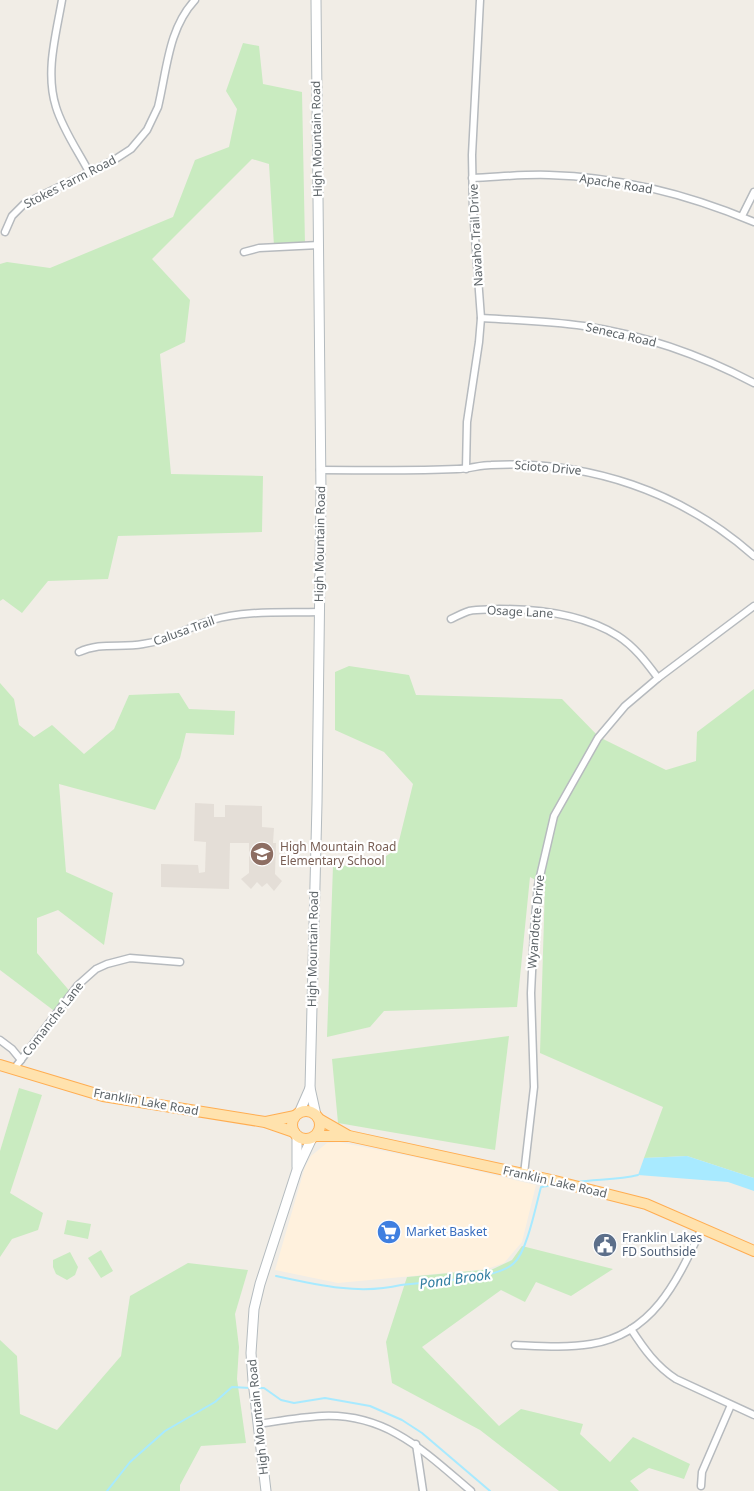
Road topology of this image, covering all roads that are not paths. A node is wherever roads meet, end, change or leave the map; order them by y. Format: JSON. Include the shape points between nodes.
{"nodes":[{"id":1,"x":62,"y":0,"type":"edge"},
{"id":2,"x":196,"y":0,"type":"edge"},
{"id":3,"x":316,"y":0,"type":"edge"},
{"id":4,"x":480,"y":0,"type":"edge"},
{"id":5,"x":89,"y":172,"type":"junction"},
{"id":6,"x":472,"y":178,"type":"junction"},
{"id":7,"x":754,"y":192,"type":"edge"},
{"id":8,"x":742,"y":216,"type":"junction"},
{"id":9,"x":754,"y":222,"type":"edge"},
{"id":10,"x":5,"y":232,"type":"dead end"},
{"id":11,"x":318,"y":245,"type":"junction"},
{"id":12,"x":244,"y":252,"type":"dead end"},
{"id":13,"x":481,"y":318,"type":"junction"},
{"id":14,"x":754,"y":383,"type":"edge"},
{"id":15,"x":466,"y":469,"type":"junction"},
{"id":16,"x":320,"y":470,"type":"junction"},
{"id":17,"x":754,"y":556,"type":"edge"},
{"id":18,"x":754,"y":606,"type":"edge"},
{"id":19,"x":319,"y":612,"type":"junction"},
{"id":20,"x":452,"y":620,"type":"dead end"},
{"id":21,"x":79,"y":652,"type":"dead end"},
{"id":22,"x":658,"y":678,"type":"junction"},
{"id":23,"x":180,"y":962,"type":"dead end"},
{"id":24,"x":0,"y":1040,"type":"edge"},
{"id":25,"x":21,"y":1060,"type":"junction"},
{"id":26,"x":0,"y":1065,"type":"edge"},
{"id":27,"x":14,"y":1069,"type":"junction"},
{"id":28,"x":310,"y":1088,"type":"junction"},
{"id":29,"x":297,"y":1115,"type":"junction"},
{"id":30,"x":318,"y":1117,"type":"junction"},
{"id":31,"x":265,"y":1122,"type":"junction"},
{"id":32,"x":296,"y":1134,"type":"junction"},
{"id":33,"x":349,"y":1136,"type":"junction"},
{"id":34,"x":314,"y":1137,"type":"junction"},
{"id":35,"x":297,"y":1170,"type":"junction"},
{"id":36,"x":524,"y":1174,"type":"junction"},
{"id":37,"x":702,"y":1228,"type":"junction"},
{"id":38,"x":754,"y":1251,"type":"edge"},
{"id":39,"x":631,"y":1329,"type":"junction"},
{"id":40,"x":514,"y":1345,"type":"dead end"},
{"id":41,"x":731,"y":1405,"type":"junction"},
{"id":42,"x":754,"y":1415,"type":"edge"},
{"id":43,"x":258,"y":1424,"type":"junction"},
{"id":44,"x":416,"y":1444,"type":"junction"},
{"id":45,"x":702,"y":1486,"type":"dead end"},
{"id":46,"x":266,"y":1491,"type":"edge"},
{"id":47,"x":423,"y":1491,"type":"edge"},
{"id":48,"x":471,"y":1491,"type":"edge"}],
"edges":[{"from":1,"to":5,"type":"street","via":[[52,61],[52,89],[60,119]]},
{"from":2,"to":5,"type":"street","name":"Stokes Farm Road","via":[[176,28],[158,107],[147,130],[131,149]]},
{"from":3,"to":11,"type":"main road","name":"High Mountain Road"},
{"from":4,"to":6,"type":"street","name":"Navaho Trail Drive"},
{"from":5,"to":10,"type":"street","name":"Stokes Farm Road","via":[[24,204],[12,216]]},
{"from":6,"to":8,"type":"street","name":"Apache Road","via":[[548,175],[613,182],[677,195]]},
{"from":6,"to":13,"type":"street","name":"Navaho Trail Drive"},
{"from":7,"to":8,"type":"street"},
{"from":8,"to":9,"type":"street","name":"Apache Road"},
{"from":11,"to":12,"type":"street","via":[[259,248]]},
{"from":11,"to":16,"type":"main road","name":"High Mountain Road"},
{"from":13,"to":14,"type":"street","name":"Seneca Road","via":[[576,325],[637,337],[688,353]]},
{"from":13,"to":15,"type":"street","name":"Navaho Trail Drive","via":[[467,422]]},
{"from":15,"to":16,"type":"street","name":"Scioto Drive"},
{"from":15,"to":17,"type":"street","name":"Scioto Drive","via":[[491,465],[561,467],[632,483],[696,513]]},
{"from":16,"to":19,"type":"main road","name":"High Mountain Road"},
{"from":18,"to":22,"type":"street","name":"Wyandotte Drive"},
{"from":19,"to":21,"type":"street","name":"Calusa Trail","via":[[226,616],[156,642],[129,646],[98,645]]},
{"from":19,"to":28,"type":"main road","name":"High Mountain Road"},
{"from":20,"to":22,"type":"street","name":"Osage Lane","via":[[463,613],[483,610],[539,611],[572,617],[619,636],[640,654]]},
{"from":22,"to":36,"type":"street","name":"Wyandotte Drive","via":[[625,706],[598,738],[554,816],[538,884],[534,930],[531,993],[534,1087]]},
{"from":23,"to":25,"type":"street","name":"Comanche Lane","via":[[130,958],[96,969],[78,985]]},
{"from":24,"to":25,"type":"street"},
{"from":25,"to":27,"type":"street","name":"Comanche Lane"},
{"from":26,"to":27,"type":"main road","name":"Franklin Lake Road"},
{"from":27,"to":31,"type":"main road","name":"Franklin Lake Road","via":[[104,1096]]},
{"from":28,"to":29,"type":"main road","name":"High Mountain Road"},
{"from":28,"to":30,"type":"main road","name":"High Mountain Road"},
{"from":29,"to":30,"type":"main road","via":[[308,1111]]},
{"from":29,"to":31,"type":"main road","name":"Franklin Lake Road"},
{"from":29,"to":32,"type":"main road","via":[[292,1125]]},
{"from":30,"to":33,"type":"main road","name":"Franklin Lake Road"},
{"from":30,"to":34,"type":"main road","via":[[320,1128]]},
{"from":31,"to":32,"type":"main road","name":"Franklin Lake Road"},
{"from":32,"to":34,"type":"main road","via":[[303,1139]]},
{"from":32,"to":35,"type":"main road","name":"High Mountain Road"},
{"from":33,"to":34,"type":"main road","name":"Franklin Lake Road"},
{"from":33,"to":36,"type":"main road","name":"Franklin Lake Road"},
{"from":34,"to":35,"type":"main road","name":"High Mountain Road"},
{"from":35,"to":43,"type":"main road","name":"High Mountain Road","via":[[254,1309],[251,1353]]},
{"from":36,"to":37,"type":"main road","name":"Franklin Lake Road","via":[[646,1204]]},
{"from":37,"to":38,"type":"main road","name":"Franklin Lake Road"},
{"from":37,"to":39,"type":"street","via":[[670,1291],[646,1318]]},
{"from":39,"to":40,"type":"street","via":[[593,1344]]},
{"from":39,"to":41,"type":"street","via":[[648,1355],[665,1372]]},
{"from":41,"to":42,"type":"street"},
{"from":41,"to":45,"type":"street","via":[[702,1472]]},
{"from":43,"to":44,"type":"street","via":[[322,1416],[351,1418],[389,1429]]},
{"from":43,"to":46,"type":"main road","name":"High Mountain Road"},
{"from":44,"to":47,"type":"street"},
{"from":44,"to":48,"type":"street"}]}
